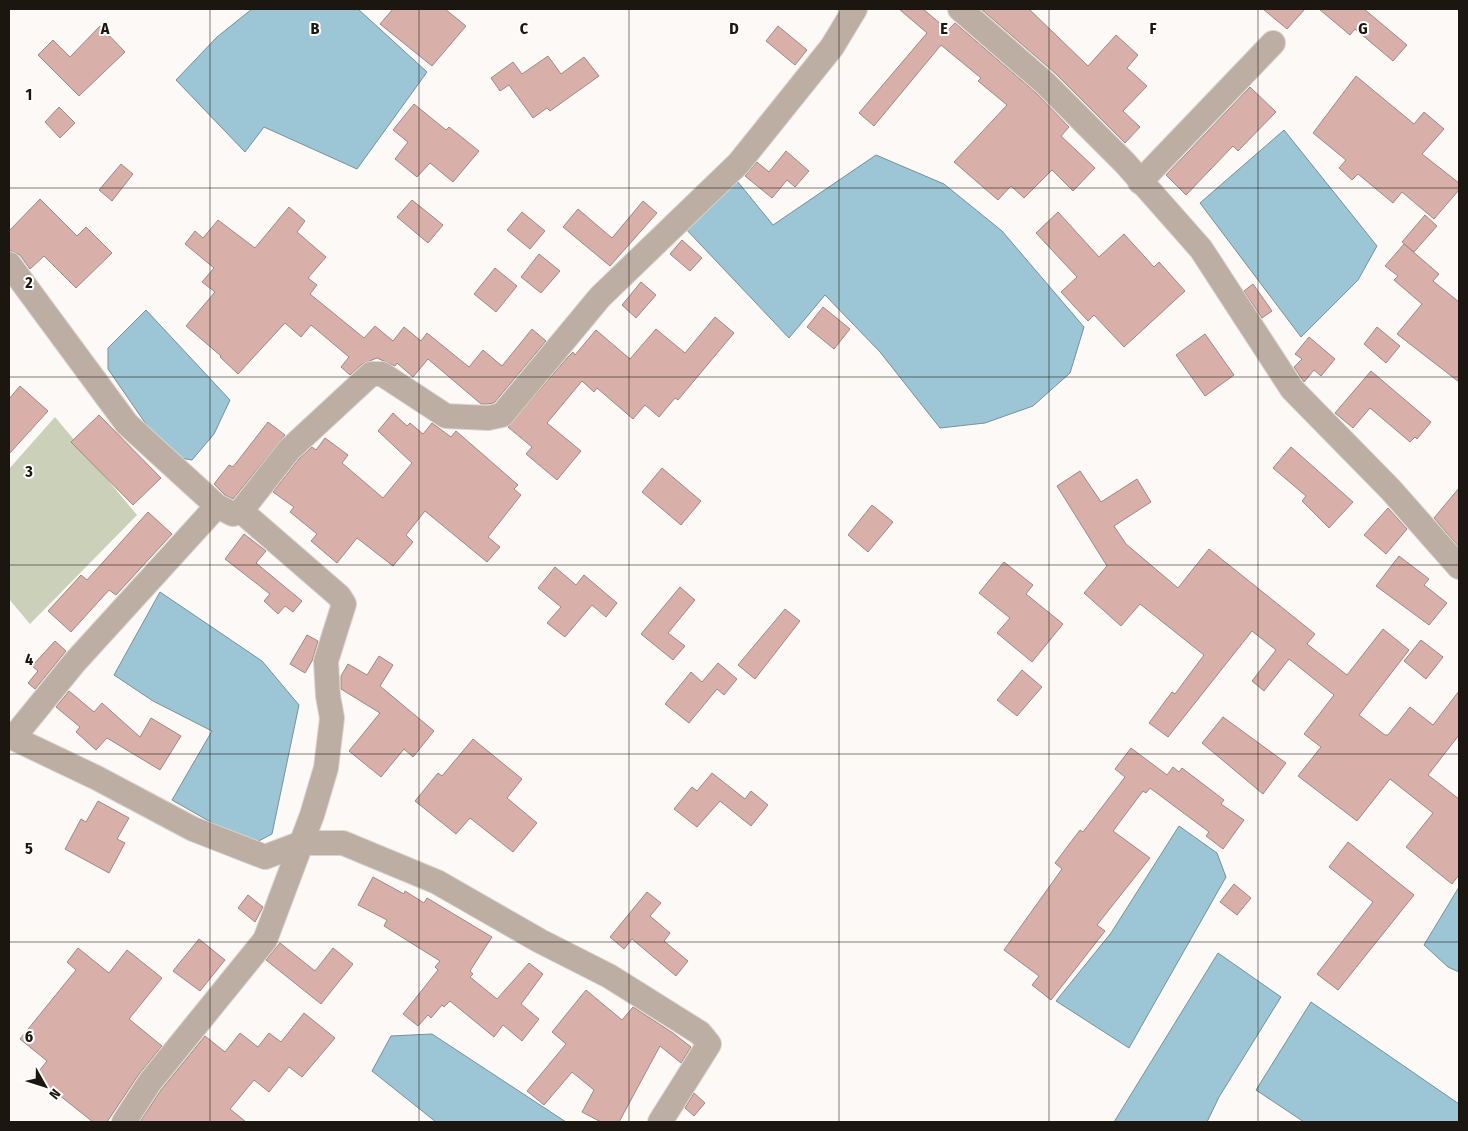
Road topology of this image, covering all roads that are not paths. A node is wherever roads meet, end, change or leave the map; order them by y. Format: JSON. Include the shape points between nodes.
{"nodes":[{"id":1,"x":855,"y":9,"type":"edge"},
{"id":2,"x":960,"y":9,"type":"edge"},
{"id":3,"x":1273,"y":43,"type":"dead end"},
{"id":4,"x":1140,"y":182,"type":"junction"},
{"id":5,"x":9,"y":264,"type":"edge"},
{"id":6,"x":217,"y":506,"type":"junction"},
{"id":7,"x":241,"y":511,"type":"junction"},
{"id":8,"x":1459,"y":567,"type":"edge"},
{"id":9,"x":11,"y":737,"type":"edge"},
{"id":10,"x":302,"y":843,"type":"junction"},
{"id":11,"x":124,"y":1122,"type":"edge"},
{"id":12,"x":660,"y":1122,"type":"edge"}],
"edges":[{"from":1,"to":7,"type":"street","via":[[832,47],[739,163],[600,297],[502,414],[488,418],[446,416],[382,374],[371,374],[290,450]]},
{"from":2,"to":4,"type":"street","via":[[1045,83]]},
{"from":3,"to":4,"type":"street"},
{"from":4,"to":8,"type":"street","via":[[1201,249],[1292,390],[1391,490]]},
{"from":5,"to":6,"type":"street","via":[[127,424]]},
{"from":6,"to":7,"type":"street","via":[[232,514]]},
{"from":6,"to":9,"type":"street"},
{"from":7,"to":10,"type":"street","via":[[339,596],[344,604],[326,660],[332,718],[326,768]]},
{"from":9,"to":10,"type":"street","via":[[193,829],[265,857]]},
{"from":10,"to":11,"type":"street","via":[[265,940],[150,1082]]},
{"from":10,"to":12,"type":"street","via":[[343,843],[437,882],[540,941],[610,976],[700,1033],[709,1044]]}]}
